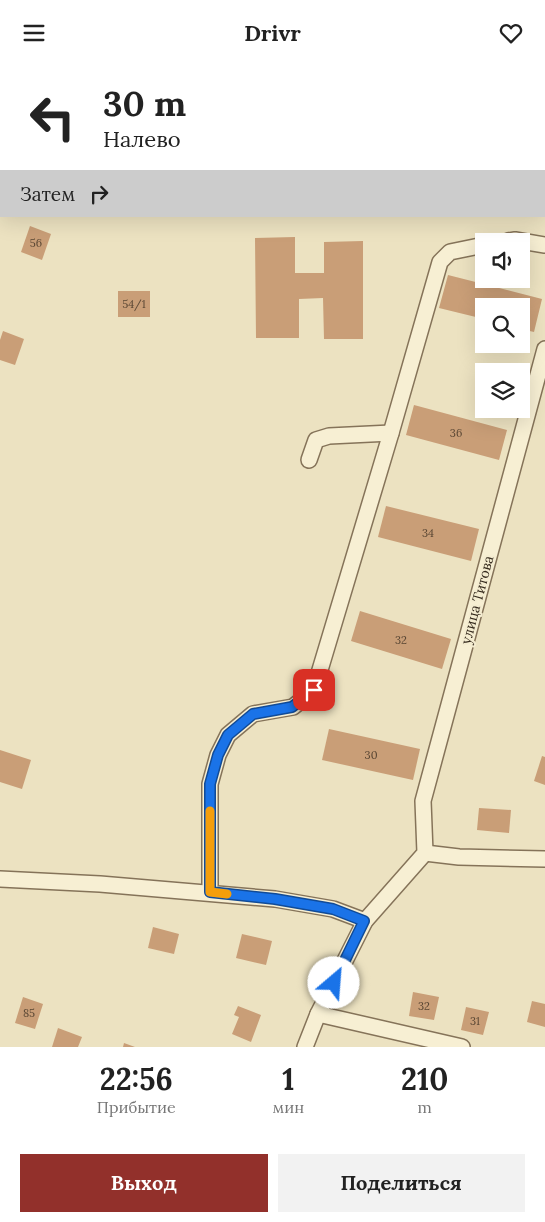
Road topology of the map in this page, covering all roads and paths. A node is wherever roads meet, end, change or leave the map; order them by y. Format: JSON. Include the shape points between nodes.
{"nodes":[{"id":1,"x":530,"y":242,"type":"edge"},
{"id":2,"x":545,"y":245,"type":"edge"},
{"id":3,"x":475,"y":247,"type":"edge"},
{"id":4,"x":545,"y":349,"type":"edge"},
{"id":5,"x":391,"y":433,"type":"junction"},
{"id":6,"x":309,"y":460,"type":"dead end"},
{"id":7,"x":426,"y":853,"type":"junction"},
{"id":8,"x":545,"y":859,"type":"edge"},
{"id":9,"x":0,"y":879,"type":"edge"},
{"id":10,"x":210,"y":892,"type":"junction"},
{"id":11,"x":364,"y":921,"type":"junction"},
{"id":12,"x":318,"y":1014,"type":"junction"},
{"id":13,"x":305,"y":1047,"type":"edge"},
{"id":14,"x":462,"y":1047,"type":"edge"}],
"edges":[{"from":1,"to":2,"type":"street"},
{"from":3,"to":5,"type":"street","via":[[450,252],[440,262]]},
{"from":4,"to":7,"type":"street","name":"улица Титова","via":[[423,801]]},
{"from":5,"to":6,"type":"street","via":[[329,436],[316,440]]},
{"from":5,"to":10,"type":"street","via":[[314,690],[292,707],[253,714],[228,735],[218,755],[210,784]]},
{"from":7,"to":8,"type":"street"},
{"from":7,"to":11,"type":"street"},
{"from":9,"to":10,"type":"street"},
{"from":10,"to":11,"type":"street","via":[[333,909]]},
{"from":11,"to":12,"type":"street"},
{"from":12,"to":13,"type":"street"},
{"from":12,"to":14,"type":"street"}]}
